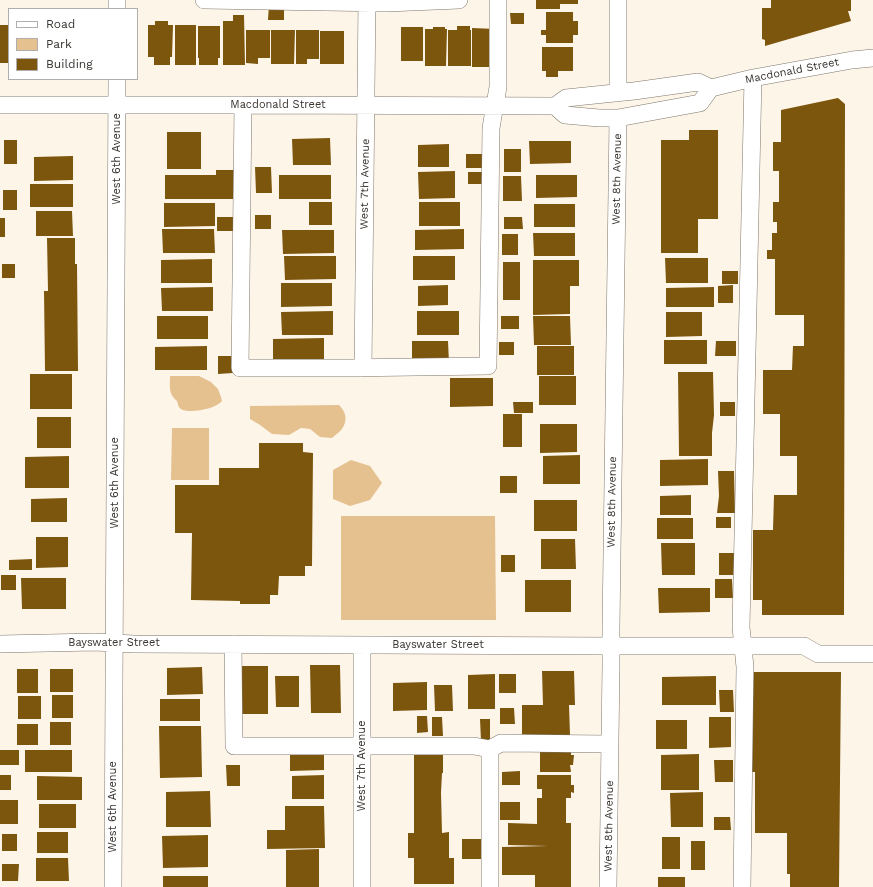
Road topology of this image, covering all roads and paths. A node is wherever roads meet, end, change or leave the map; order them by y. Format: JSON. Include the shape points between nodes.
{"nodes":[{"id":1,"x":204,"y":0,"type":"edge"},
{"id":2,"x":247,"y":0,"type":"edge"},
{"id":3,"x":460,"y":0,"type":"edge"},
{"id":4,"x":498,"y":0,"type":"edge"},
{"id":5,"x":618,"y":0,"type":"edge"},
{"id":6,"x":367,"y":1,"type":"edge"},
{"id":7,"x":873,"y":58,"type":"edge"},
{"id":8,"x":753,"y":78,"type":"junction"},
{"id":9,"x":117,"y":80,"type":"edge"},
{"id":10,"x":711,"y":88,"type":"junction"},
{"id":11,"x":618,"y":93,"type":"junction"},
{"id":12,"x":0,"y":105,"type":"edge"},
{"id":13,"x":117,"y":105,"type":"junction"},
{"id":14,"x":243,"y":105,"type":"junction"},
{"id":15,"x":366,"y":106,"type":"junction"},
{"id":16,"x":555,"y":106,"type":"junction"},
{"id":17,"x":494,"y":107,"type":"junction"},
{"id":18,"x":618,"y":118,"type":"junction"},
{"id":19,"x":363,"y":368,"type":"junction"},
{"id":20,"x":114,"y":643,"type":"junction"},
{"id":21,"x":0,"y":644,"type":"edge"},
{"id":22,"x":233,"y":644,"type":"junction"},
{"id":23,"x":362,"y":645,"type":"junction"},
{"id":24,"x":611,"y":646,"type":"junction"},
{"id":25,"x":743,"y":646,"type":"junction"},
{"id":26,"x":873,"y":654,"type":"edge"},
{"id":27,"x":610,"y":744,"type":"junction"},
{"id":28,"x":362,"y":746,"type":"junction"},
{"id":29,"x":490,"y":749,"type":"junction"},
{"id":30,"x":113,"y":887,"type":"edge"},
{"id":31,"x":362,"y":887,"type":"edge"},
{"id":32,"x":490,"y":887,"type":"edge"},
{"id":33,"x":608,"y":887,"type":"edge"},
{"id":34,"x":742,"y":887,"type":"edge"}],
"edges":[{"from":1,"to":2,"type":"street"},
{"from":2,"to":6,"type":"street"},
{"from":3,"to":6,"type":"street"},
{"from":4,"to":17,"type":"street","via":[[498,87]]},
{"from":5,"to":11,"type":"street"},
{"from":6,"to":15,"type":"street","name":"West 7th Avenue"},
{"from":7,"to":8,"type":"street","name":"Macdonald Street"},
{"from":8,"to":10,"type":"street","name":"Macdonald Street"},
{"from":8,"to":25,"type":"street"},
{"from":9,"to":13,"type":"street","name":"West 6th Avenue"},
{"from":10,"to":11,"type":"street","name":"Macdonald Street","via":[[698,82]]},
{"from":10,"to":18,"type":"street","via":[[700,103]]},
{"from":11,"to":16,"type":"street","name":"Macdonald Street","via":[[566,98]]},
{"from":12,"to":13,"type":"street","name":"Macdonald Street"},
{"from":13,"to":14,"type":"street","name":"Macdonald Street"},
{"from":13,"to":20,"type":"street","name":"West 6th Avenue"},
{"from":14,"to":15,"type":"street","name":"Macdonald Street"},
{"from":14,"to":19,"type":"street","via":[[240,368]]},
{"from":15,"to":17,"type":"street","name":"Macdonald Street"},
{"from":15,"to":19,"type":"street","name":"West 7th Avenue"},
{"from":16,"to":17,"type":"street","name":"Macdonald Street"},
{"from":16,"to":18,"type":"street","via":[[565,115]]},
{"from":17,"to":19,"type":"street","via":[[491,128],[488,366]]},
{"from":18,"to":24,"type":"street","name":"West 8th Avenue"},
{"from":20,"to":21,"type":"street","name":"Bayswater Street"},
{"from":20,"to":22,"type":"street","name":"Bayswater Street"},
{"from":20,"to":30,"type":"street","name":"West 6th Avenue"},
{"from":22,"to":23,"type":"street","name":"Bayswater Street"},
{"from":22,"to":28,"type":"street","via":[[234,746]]},
{"from":23,"to":24,"type":"street","name":"Bayswater Street"},
{"from":23,"to":28,"type":"street","name":"West 7th Avenue"},
{"from":24,"to":25,"type":"street","name":"Bayswater Street"},
{"from":24,"to":27,"type":"street","name":"West 8th Avenue"},
{"from":25,"to":26,"type":"street","name":"Bayswater Street","via":[[804,646],[818,654]]},
{"from":25,"to":34,"type":"street","via":[[745,667]]},
{"from":27,"to":29,"type":"street","via":[[501,743]]},
{"from":27,"to":33,"type":"street","name":"West 8th Avenue"},
{"from":28,"to":29,"type":"street","via":[[474,746]]},
{"from":28,"to":31,"type":"street","name":"West 7th Avenue"},
{"from":29,"to":32,"type":"street"}]}
